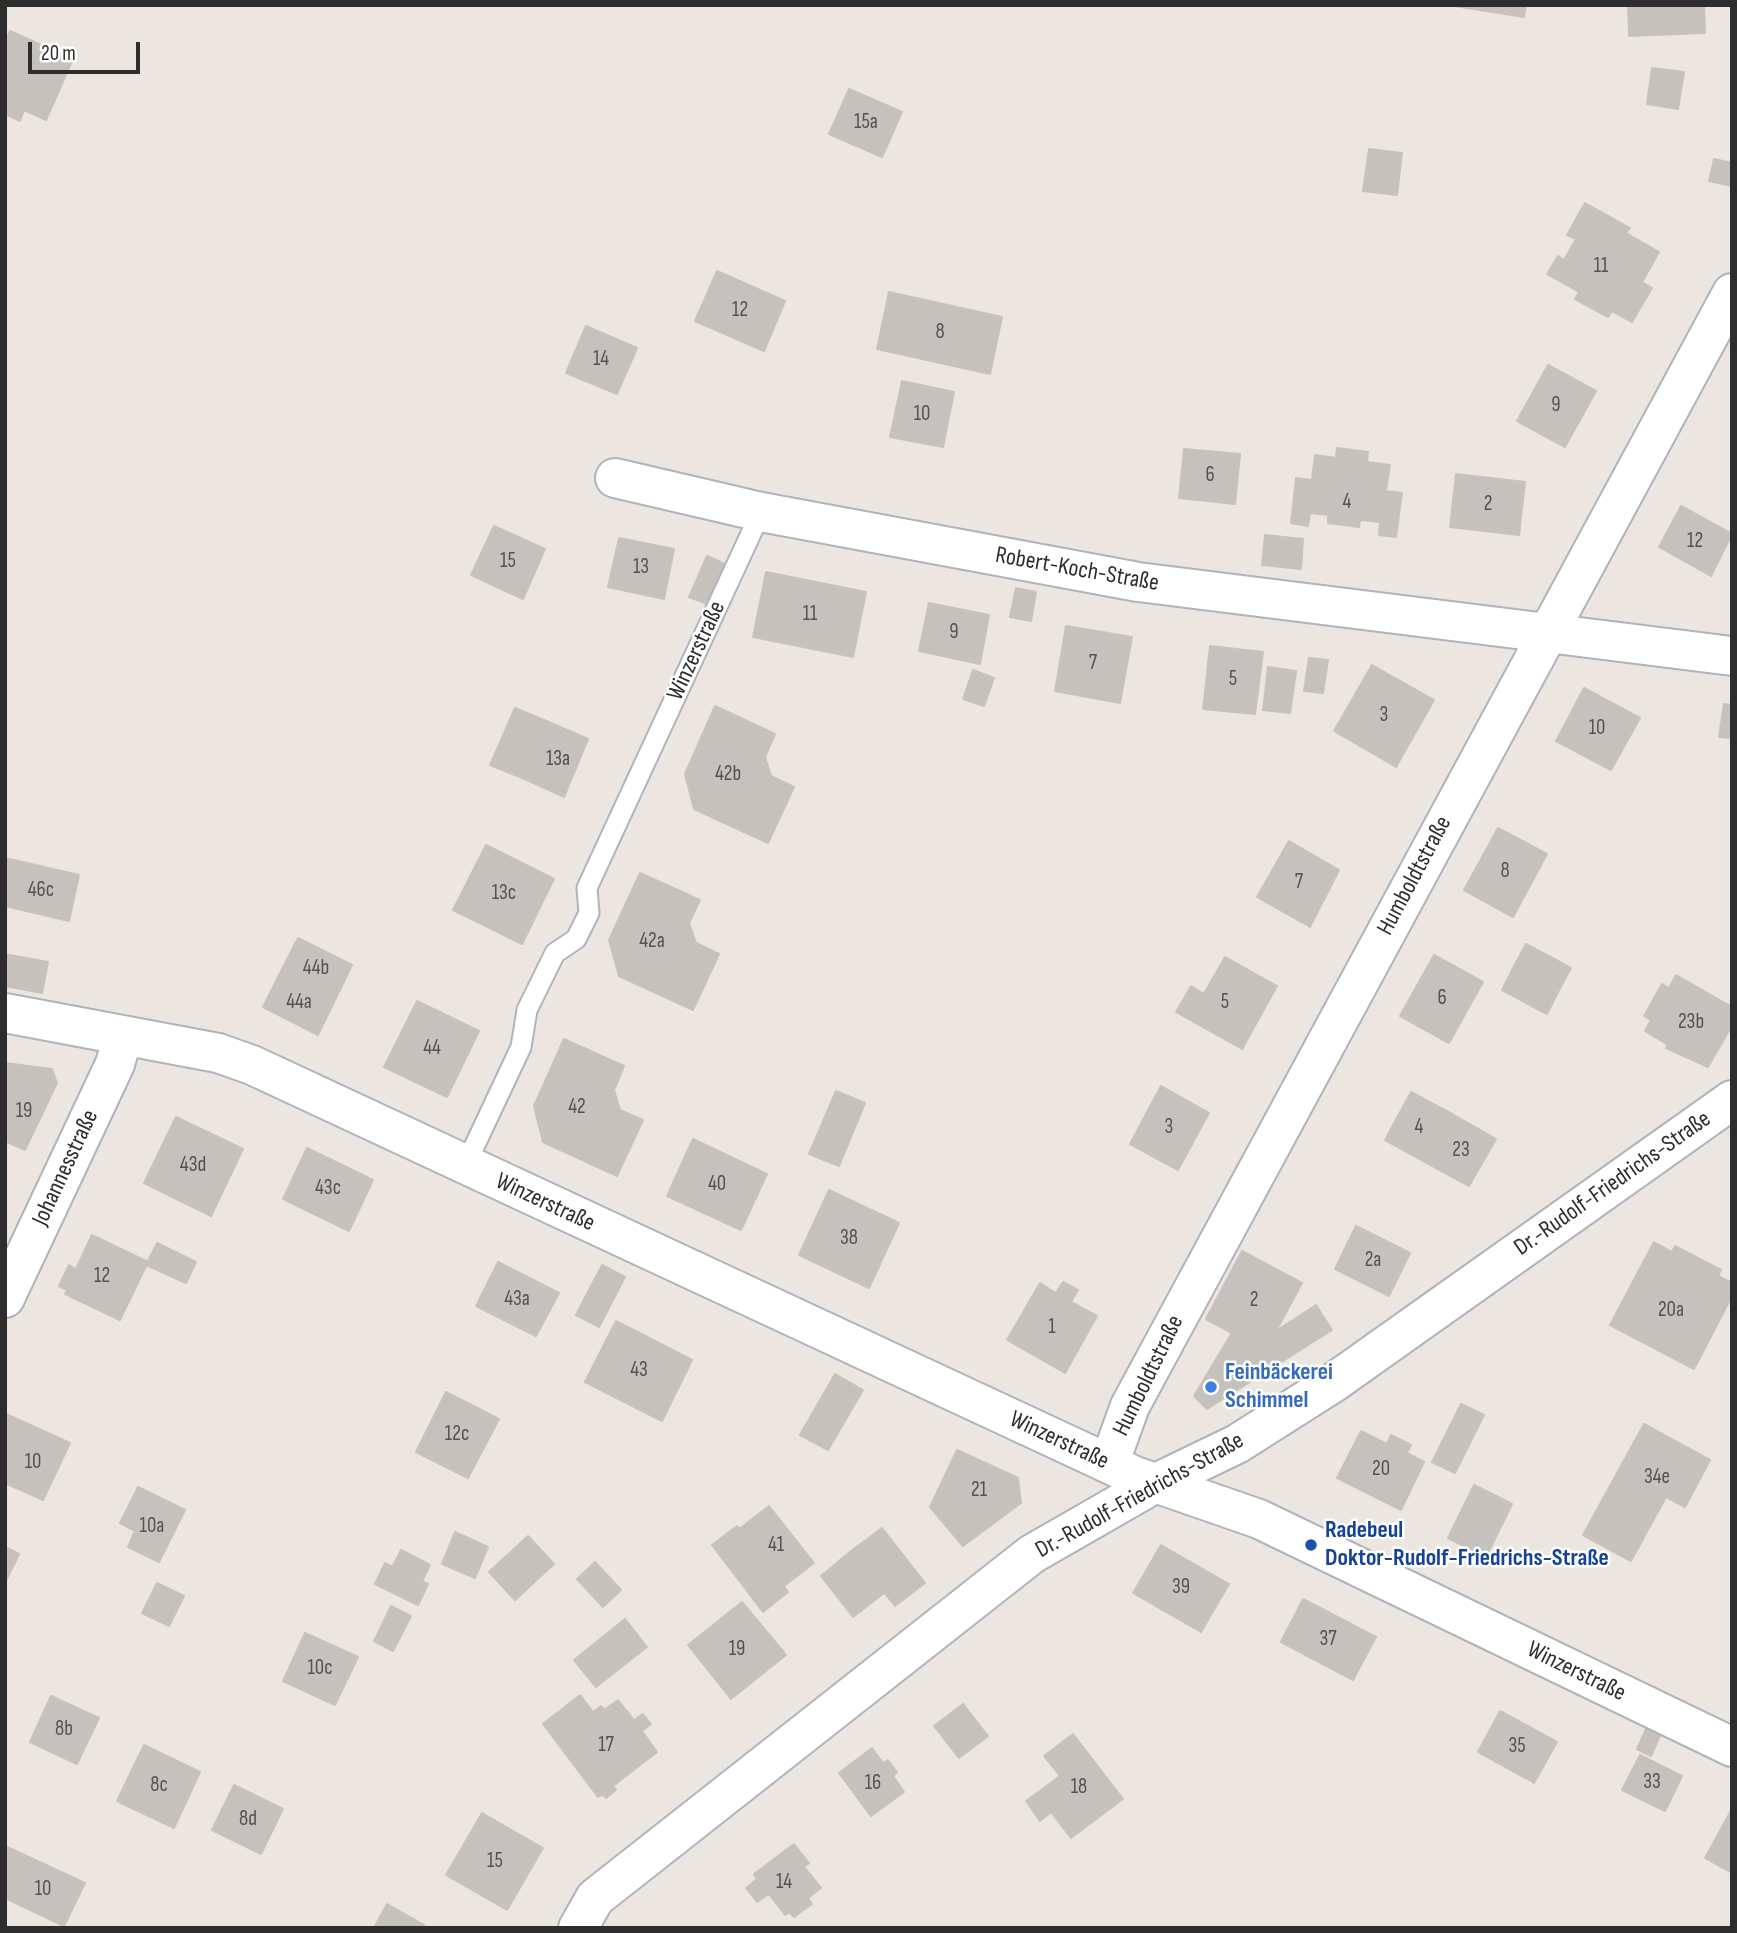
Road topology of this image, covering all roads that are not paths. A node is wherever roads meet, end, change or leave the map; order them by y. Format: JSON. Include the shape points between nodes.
{"nodes":[{"id":1,"x":1732,"y":293,"type":"edge"},
{"id":2,"x":615,"y":478,"type":"dead end"},
{"id":3,"x":761,"y":512,"type":"junction"},
{"id":4,"x":1545,"y":633,"type":"junction"},
{"id":5,"x":1732,"y":656,"type":"edge"},
{"id":6,"x":5,"y":1013,"type":"edge"},
{"id":7,"x":123,"y":1036,"type":"junction"},
{"id":8,"x":1732,"y":1100,"type":"edge"},
{"id":9,"x":464,"y":1166,"type":"junction"},
{"id":10,"x":5,"y":1298,"type":"edge"},
{"id":11,"x":1109,"y":1464,"type":"junction"},
{"id":12,"x":1154,"y":1484,"type":"junction"},
{"id":13,"x":1732,"y":1747,"type":"edge"},
{"id":14,"x":578,"y":1928,"type":"edge"}],
"edges":[{"from":1,"to":4,"type":"street","name":"Humboldtstraße"},
{"from":2,"to":3,"type":"street","name":"Robert-Koch-Straße"},
{"from":3,"to":4,"type":"street","name":"Robert-Koch-Straße","via":[[1138,582]]},
{"from":3,"to":9,"type":"lane","name":"Winzerstraße","via":[[587,888],[589,913],[576,939],[555,953],[527,1010],[521,1047]]},
{"from":4,"to":5,"type":"street","name":"Robert-Koch-Straße"},
{"from":4,"to":11,"type":"street","name":"Humboldtstraße","via":[[1130,1406]]},
{"from":6,"to":7,"type":"street","name":"Winzerstraße"},
{"from":7,"to":9,"type":"street","name":"Winzerstraße","via":[[218,1053],[252,1065]]},
{"from":7,"to":10,"type":"street","name":"Johannesstraße","via":[[115,1064]]},
{"from":8,"to":12,"type":"street","name":"Dr.-Rudolf-Friedrichs-Straße","via":[[1333,1382],[1237,1444]]},
{"from":9,"to":11,"type":"street","name":"Winzerstraße"},
{"from":11,"to":12,"type":"street","name":"Winzerstraße"},
{"from":12,"to":13,"type":"street","name":"Winzerstraße","via":[[1259,1519]]},
{"from":12,"to":14,"type":"street","name":"Dr.-Rudolf-Friedrichs-Straße","via":[[1032,1554],[595,1898]]}]}
